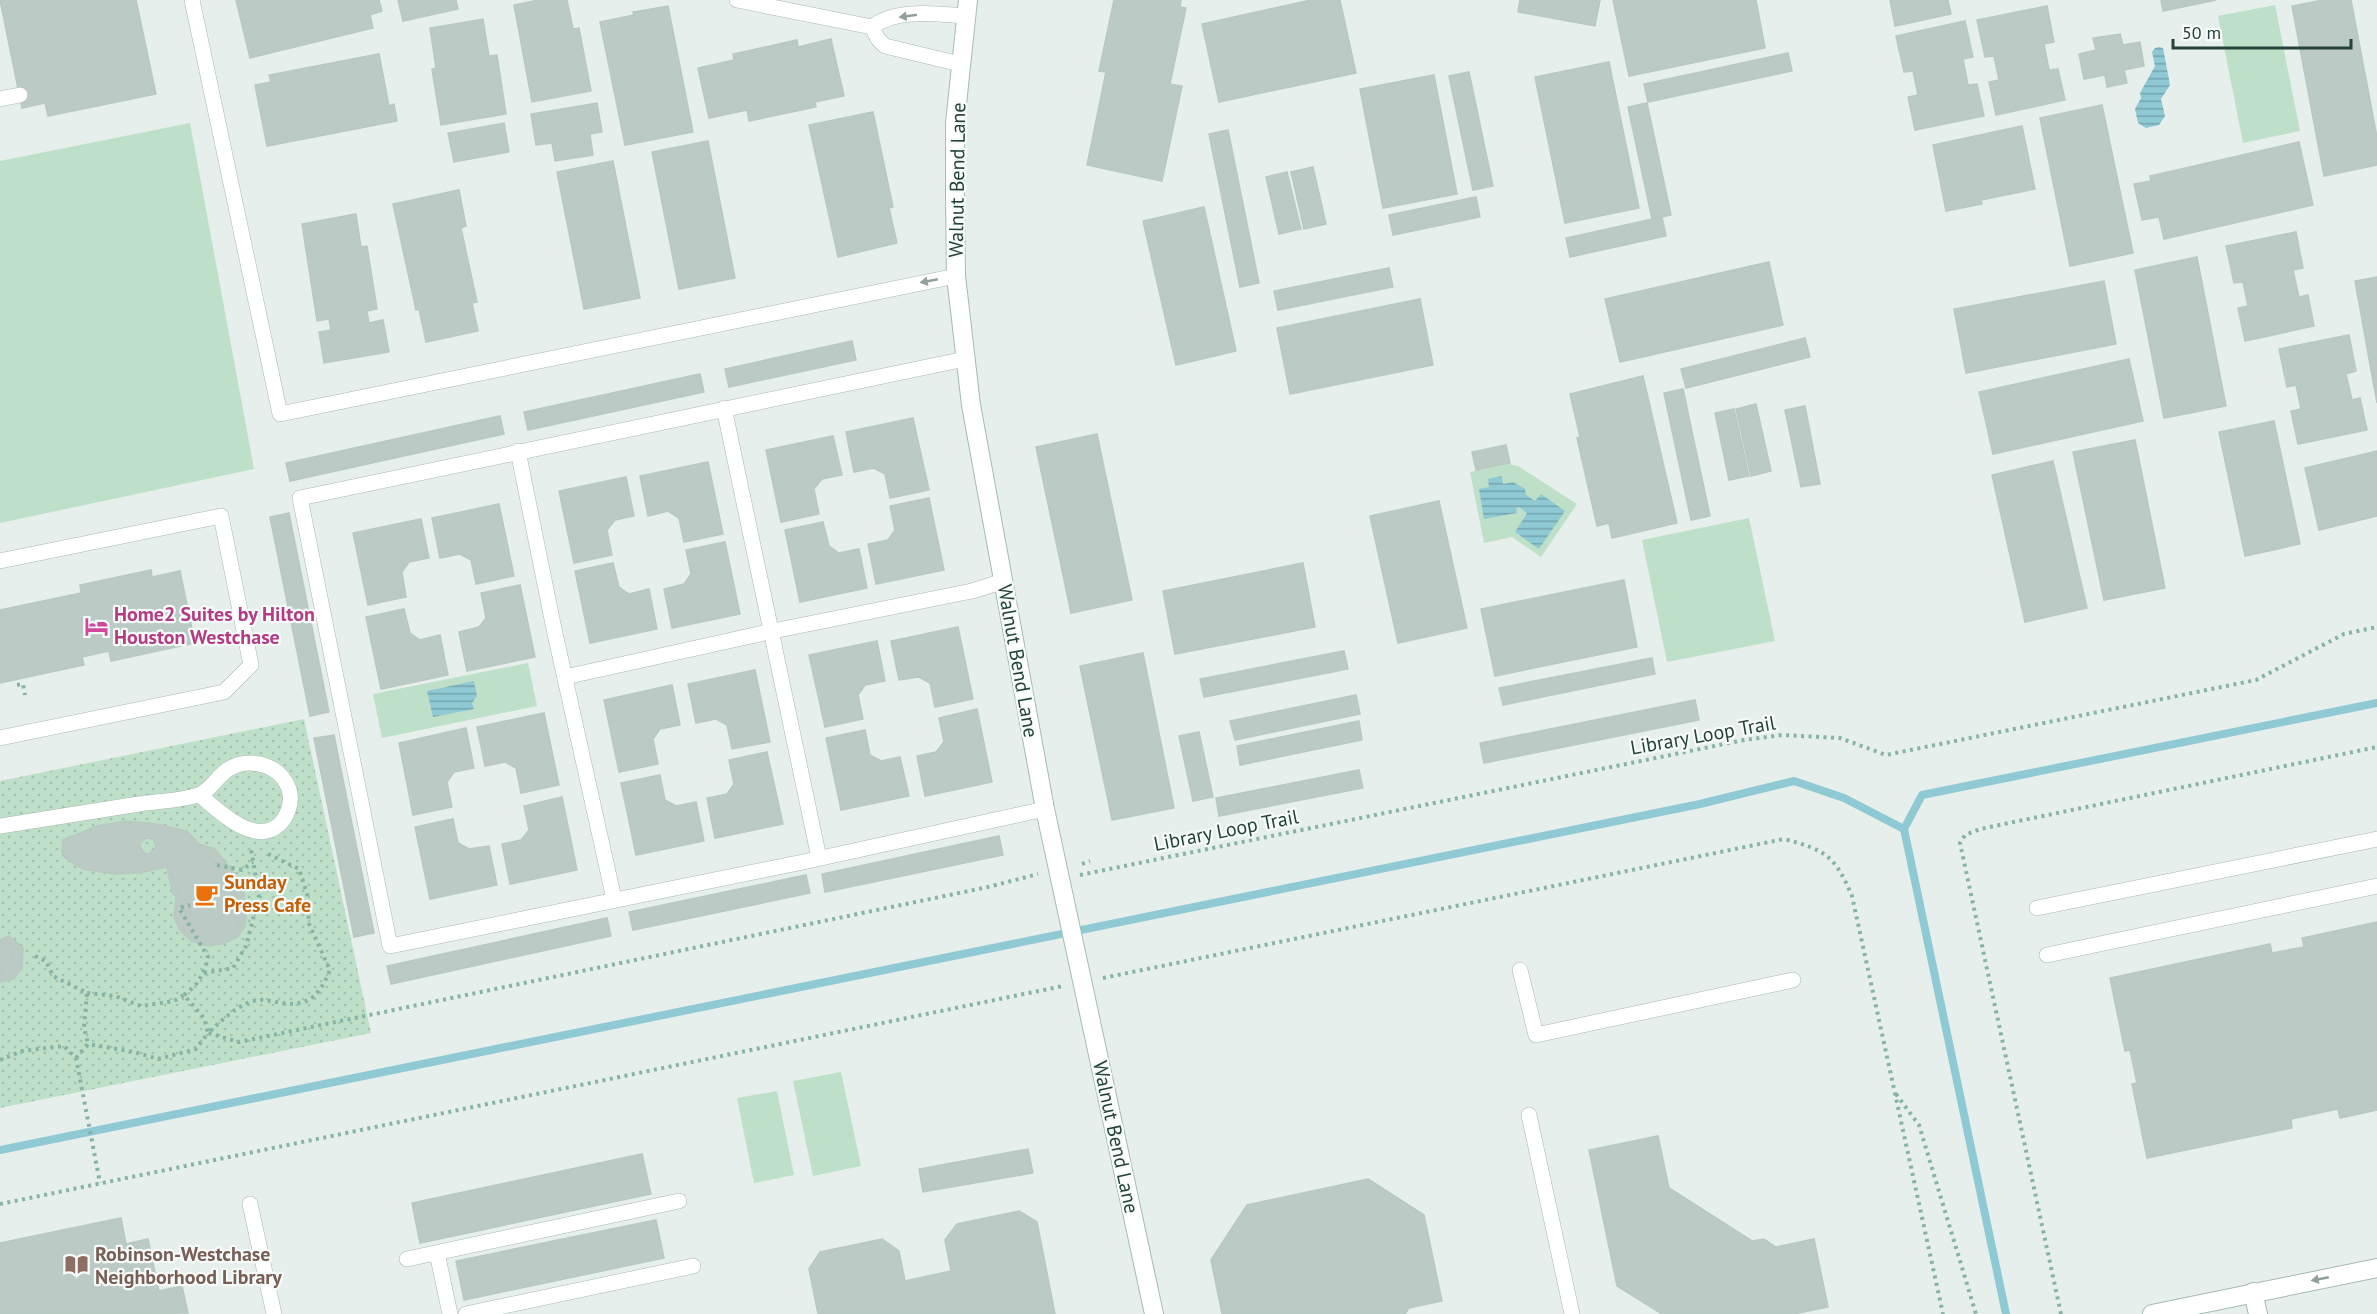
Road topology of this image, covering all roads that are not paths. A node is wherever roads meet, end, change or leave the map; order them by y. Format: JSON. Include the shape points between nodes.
{"nodes":[{"id":1,"x":192,"y":0,"type":"edge"},
{"id":2,"x":737,"y":0,"type":"edge"},
{"id":3,"x":755,"y":2,"type":"edge"},
{"id":4,"x":967,"y":8,"type":"edge"},
{"id":5,"x":872,"y":27,"type":"junction"},
{"id":6,"x":960,"y":64,"type":"junction"},
{"id":7,"x":20,"y":95,"type":"dead end"},
{"id":8,"x":0,"y":99,"type":"edge"},
{"id":9,"x":956,"y":276,"type":"junction"},
{"id":10,"x":965,"y":358,"type":"junction"},
{"id":11,"x":724,"y":408,"type":"junction"},
{"id":12,"x":518,"y":451,"type":"junction"},
{"id":13,"x":0,"y":561,"type":"edge"},
{"id":14,"x":1004,"y":581,"type":"junction"},
{"id":15,"x":772,"y":631,"type":"junction"},
{"id":16,"x":565,"y":677,"type":"junction"},
{"id":17,"x":0,"y":738,"type":"edge"},
{"id":18,"x":200,"y":795,"type":"junction"},
{"id":19,"x":1045,"y":809,"type":"junction"},
{"id":20,"x":0,"y":826,"type":"edge"},
{"id":21,"x":2377,"y":839,"type":"edge"},
{"id":22,"x":819,"y":858,"type":"junction"},
{"id":23,"x":2377,"y":886,"type":"edge"},
{"id":24,"x":614,"y":900,"type":"junction"},
{"id":25,"x":2037,"y":908,"type":"dead end"},
{"id":26,"x":2047,"y":956,"type":"dead end"},
{"id":27,"x":1520,"y":970,"type":"dead end"},
{"id":28,"x":1793,"y":980,"type":"dead end"},
{"id":29,"x":1529,"y":1114,"type":"dead end"},
{"id":30,"x":679,"y":1201,"type":"dead end"},
{"id":31,"x":250,"y":1204,"type":"dead end"},
{"id":32,"x":437,"y":1253,"type":"junction"},
{"id":33,"x":407,"y":1259,"type":"dead end"},
{"id":34,"x":693,"y":1266,"type":"dead end"},
{"id":35,"x":2377,"y":1268,"type":"edge"},
{"id":36,"x":2253,"y":1292,"type":"junction"},
{"id":37,"x":274,"y":1314,"type":"edge"},
{"id":38,"x":450,"y":1314,"type":"edge"},
{"id":39,"x":466,"y":1314,"type":"edge"},
{"id":40,"x":1154,"y":1314,"type":"edge"},
{"id":41,"x":1572,"y":1314,"type":"edge"},
{"id":42,"x":2152,"y":1314,"type":"edge"},
{"id":43,"x":2258,"y":1314,"type":"edge"}],
"edges":[{"from":9,"to":1,"type":"lane","one_way":true,"via":[[280,414]]},
{"from":2,"to":3,"type":"lane"},
{"from":3,"to":5,"type":"lane"},
{"from":4,"to":5,"type":"lane","one_way":true,"via":[[881,20]]},
{"from":4,"to":6,"type":"street","name":"Walnut Bend Lane"},
{"from":5,"to":6,"type":"lane","via":[[885,46]]},
{"from":6,"to":9,"type":"street","name":"Walnut Bend Lane","via":[[955,123]]},
{"from":7,"to":8,"type":"lane"},
{"from":9,"to":10,"type":"street","name":"Walnut Bend Lane"},
{"from":10,"to":11,"type":"lane"},
{"from":10,"to":14,"type":"street","name":"Walnut Bend Lane","via":[[976,439]]},
{"from":11,"to":12,"type":"lane"},
{"from":11,"to":15,"type":"lane"},
{"from":12,"to":16,"type":"lane"},
{"from":12,"to":24,"type":"lane","via":[[300,498],[390,946]]},
{"from":13,"to":17,"type":"lane","via":[[221,516],[251,665],[224,692]]},
{"from":14,"to":15,"type":"lane","via":[[972,591]]},
{"from":14,"to":19,"type":"street","name":"Walnut Bend Lane"},
{"from":15,"to":16,"type":"lane"},
{"from":15,"to":22,"type":"lane"},
{"from":16,"to":24,"type":"lane"},
{"from":18,"to":18,"type":"lane","via":[[233,766],[247,763],[264,764],[278,773],[292,797],[279,825],[258,831],[244,828]]},
{"from":18,"to":20,"type":"lane"},
{"from":19,"to":22,"type":"lane"},
{"from":19,"to":40,"type":"street","name":"Walnut Bend Lane"},
{"from":21,"to":25,"type":"lane"},
{"from":22,"to":24,"type":"lane"},
{"from":23,"to":26,"type":"lane"},
{"from":27,"to":28,"type":"lane","via":[[1536,1035]]},
{"from":29,"to":41,"type":"lane"},
{"from":30,"to":32,"type":"lane"},
{"from":31,"to":37,"type":"lane"},
{"from":32,"to":33,"type":"lane"},
{"from":32,"to":38,"type":"lane"},
{"from":34,"to":39,"type":"lane"},
{"from":35,"to":36,"type":"street","one_way":true},
{"from":36,"to":42,"type":"street"},
{"from":36,"to":43,"type":"street"}]}
